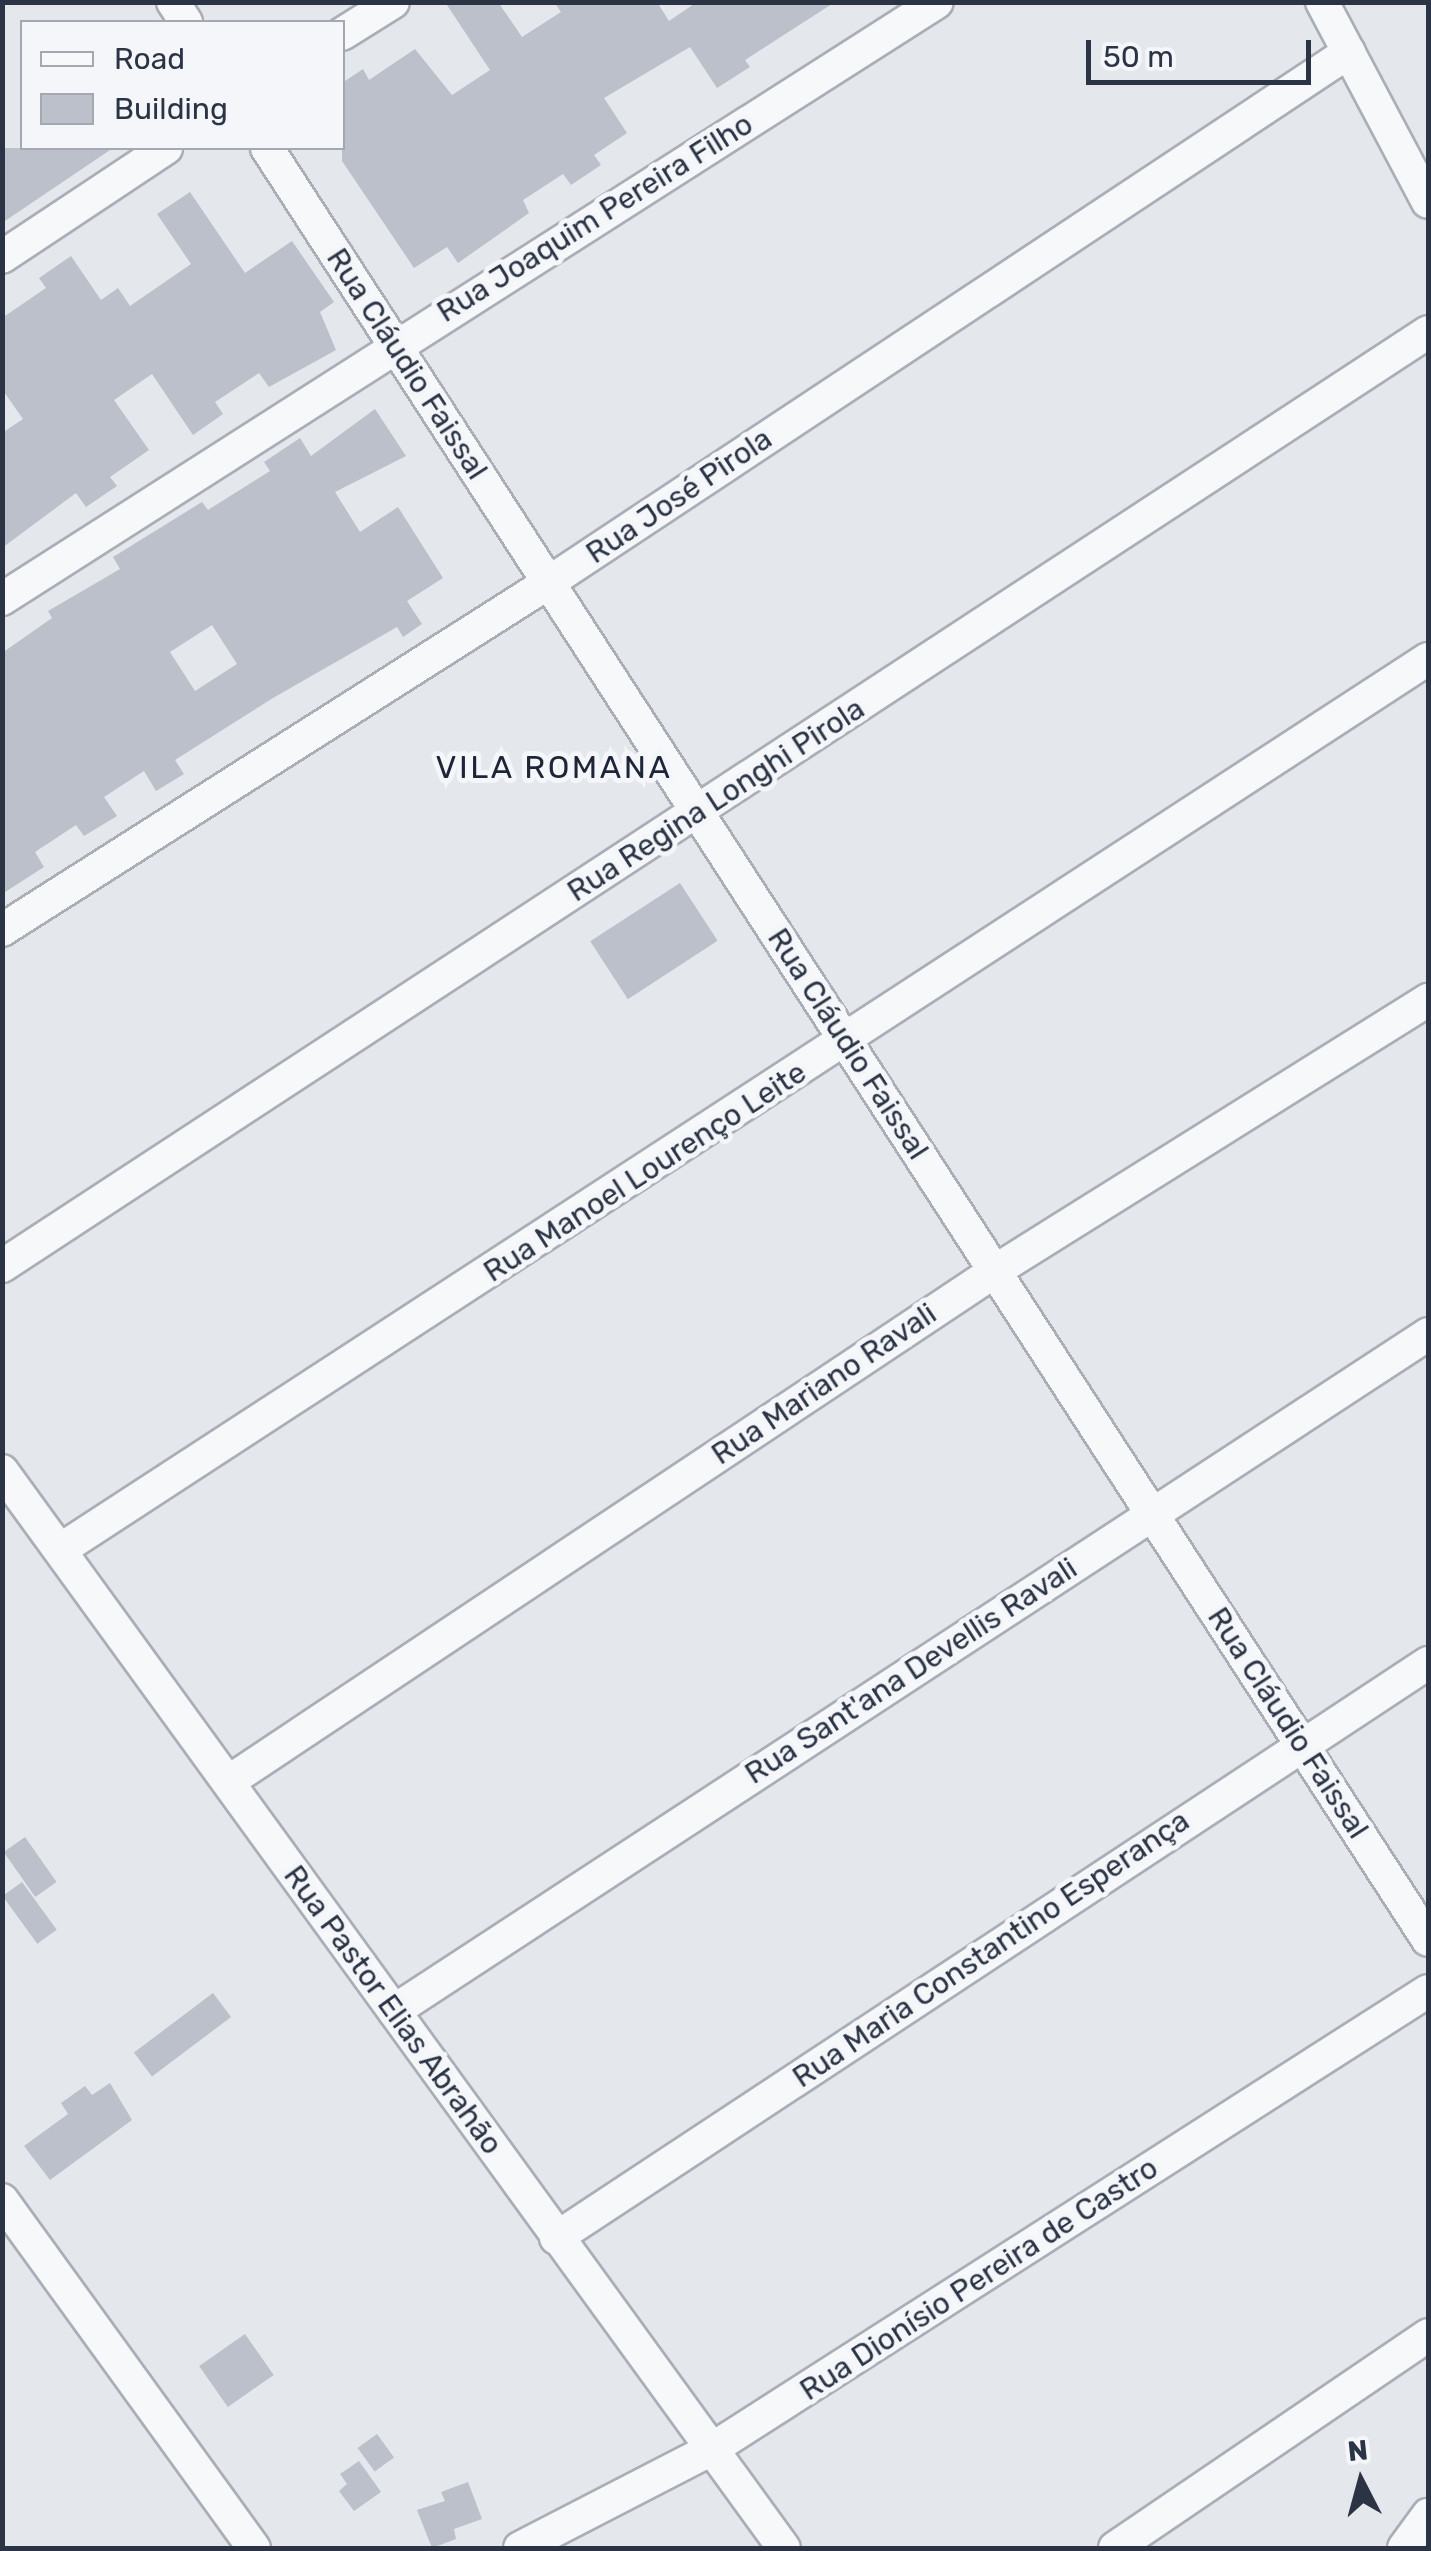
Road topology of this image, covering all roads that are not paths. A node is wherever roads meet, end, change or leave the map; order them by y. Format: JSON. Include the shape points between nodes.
{"nodes":[{"id":1,"x":392,"y":2,"type":"edge"},
{"id":2,"x":938,"y":2,"type":"edge"},
{"id":3,"x":1322,"y":2,"type":"edge"},
{"id":4,"x":345,"y":32,"type":"edge"},
{"id":5,"x":1349,"y":52,"type":"junction"},
{"id":6,"x":163,"y":150,"type":"edge"},
{"id":7,"x":268,"y":150,"type":"edge"},
{"id":8,"x":1428,"y":202,"type":"edge"},
{"id":9,"x":2,"y":257,"type":"edge"},
{"id":10,"x":1428,"y":332,"type":"edge"},
{"id":11,"x":395,"y":344,"type":"junction"},
{"id":12,"x":548,"y":582,"type":"junction"},
{"id":13,"x":2,"y":599,"type":"edge"},
{"id":14,"x":1428,"y":658,"type":"edge"},
{"id":15,"x":698,"y":812,"type":"junction"},
{"id":16,"x":2,"y":930,"type":"edge"},
{"id":17,"x":1428,"y":1000,"type":"edge"},
{"id":18,"x":846,"y":1042,"type":"junction"},
{"id":19,"x":2,"y":1266,"type":"edge"},
{"id":20,"x":995,"y":1270,"type":"junction"},
{"id":21,"x":1428,"y":1334,"type":"edge"},
{"id":22,"x":2,"y":1471,"type":"edge"},
{"id":23,"x":1152,"y":1513,"type":"junction"},
{"id":24,"x":60,"y":1550,"type":"junction"},
{"id":25,"x":1428,"y":1662,"type":"edge"},
{"id":26,"x":1301,"y":1743,"type":"junction"},
{"id":27,"x":228,"y":1782,"type":"junction"},
{"id":28,"x":1428,"y":1940,"type":"edge"},
{"id":29,"x":1428,"y":1991,"type":"edge"},
{"id":30,"x":394,"y":2011,"type":"junction"},
{"id":31,"x":2,"y":2200,"type":"edge"},
{"id":32,"x":556,"y":2238,"type":"junction"},
{"id":33,"x":1428,"y":2335,"type":"edge"},
{"id":34,"x":712,"y":2450,"type":"junction"},
{"id":35,"x":1428,"y":2515,"type":"edge"},
{"id":36,"x":254,"y":2548,"type":"edge"},
{"id":37,"x":520,"y":2548,"type":"edge"},
{"id":38,"x":784,"y":2548,"type":"edge"},
{"id":39,"x":1116,"y":2548,"type":"edge"},
{"id":40,"x":1404,"y":2548,"type":"edge"}],
"edges":[{"from":1,"to":4,"type":"street"},
{"from":2,"to":11,"type":"street","name":"Rua Joaquim Pereira Filho"},
{"from":3,"to":5,"type":"street"},
{"from":5,"to":8,"type":"street"},
{"from":5,"to":12,"type":"street","name":"Rua José Pirola"},
{"from":6,"to":9,"type":"street"},
{"from":7,"to":11,"type":"street","name":"Rua Cláudio Faissal"},
{"from":10,"to":15,"type":"street","name":"Rua Regina Longhi Pirola"},
{"from":11,"to":12,"type":"street","name":"Rua Cláudio Faissal"},
{"from":11,"to":13,"type":"street","name":"Rua Joaquim Pereira Filho"},
{"from":12,"to":15,"type":"street","name":"Rua Cláudio Faissal"},
{"from":12,"to":16,"type":"street","name":"Rua José Pirola"},
{"from":14,"to":18,"type":"street","name":"Rua Manoel Lourenço Leite"},
{"from":15,"to":18,"type":"street","name":"Rua Cláudio Faissal"},
{"from":15,"to":19,"type":"street","name":"Rua Regina Longhi Pirola"},
{"from":17,"to":20,"type":"street","name":"Rua Mariano Ravali"},
{"from":18,"to":20,"type":"street","name":"Rua Cláudio Faissal"},
{"from":18,"to":24,"type":"street","name":"Rua Manoel Lourenço Leite"},
{"from":20,"to":23,"type":"street","name":"Rua Cláudio Faissal"},
{"from":20,"to":27,"type":"street","name":"Rua Mariano Ravali"},
{"from":21,"to":23,"type":"street","name":"Rua Sant'ana Devellis Ravali"},
{"from":22,"to":24,"type":"street","name":"Rua Pastor Elias Abrahão"},
{"from":23,"to":26,"type":"street","name":"Rua Cláudio Faissal"},
{"from":23,"to":30,"type":"street","name":"Rua Sant'ana Devellis Ravali"},
{"from":24,"to":27,"type":"street","name":"Rua Pastor Elias Abrahão"},
{"from":25,"to":26,"type":"street","name":"Rua Maria Constantino Esperança"},
{"from":26,"to":28,"type":"street","name":"Rua Cláudio Faissal"},
{"from":26,"to":32,"type":"street","name":"Rua Maria Constantino Esperança"},
{"from":27,"to":30,"type":"street","name":"Rua Pastor Elias Abrahão"},
{"from":29,"to":34,"type":"street","name":"Rua Dionísio Pereira de Castro"},
{"from":30,"to":32,"type":"street","name":"Rua Pastor Elias Abrahão"},
{"from":31,"to":36,"type":"street"},
{"from":32,"to":34,"type":"street","name":"Rua Pastor Elias Abrahão"},
{"from":33,"to":39,"type":"street"},
{"from":34,"to":37,"type":"street","name":"Rua Dionísio Pereira de Castro"},
{"from":34,"to":38,"type":"street","name":"Rua Pastor Elias Abrahão"},
{"from":35,"to":40,"type":"street"}]}
